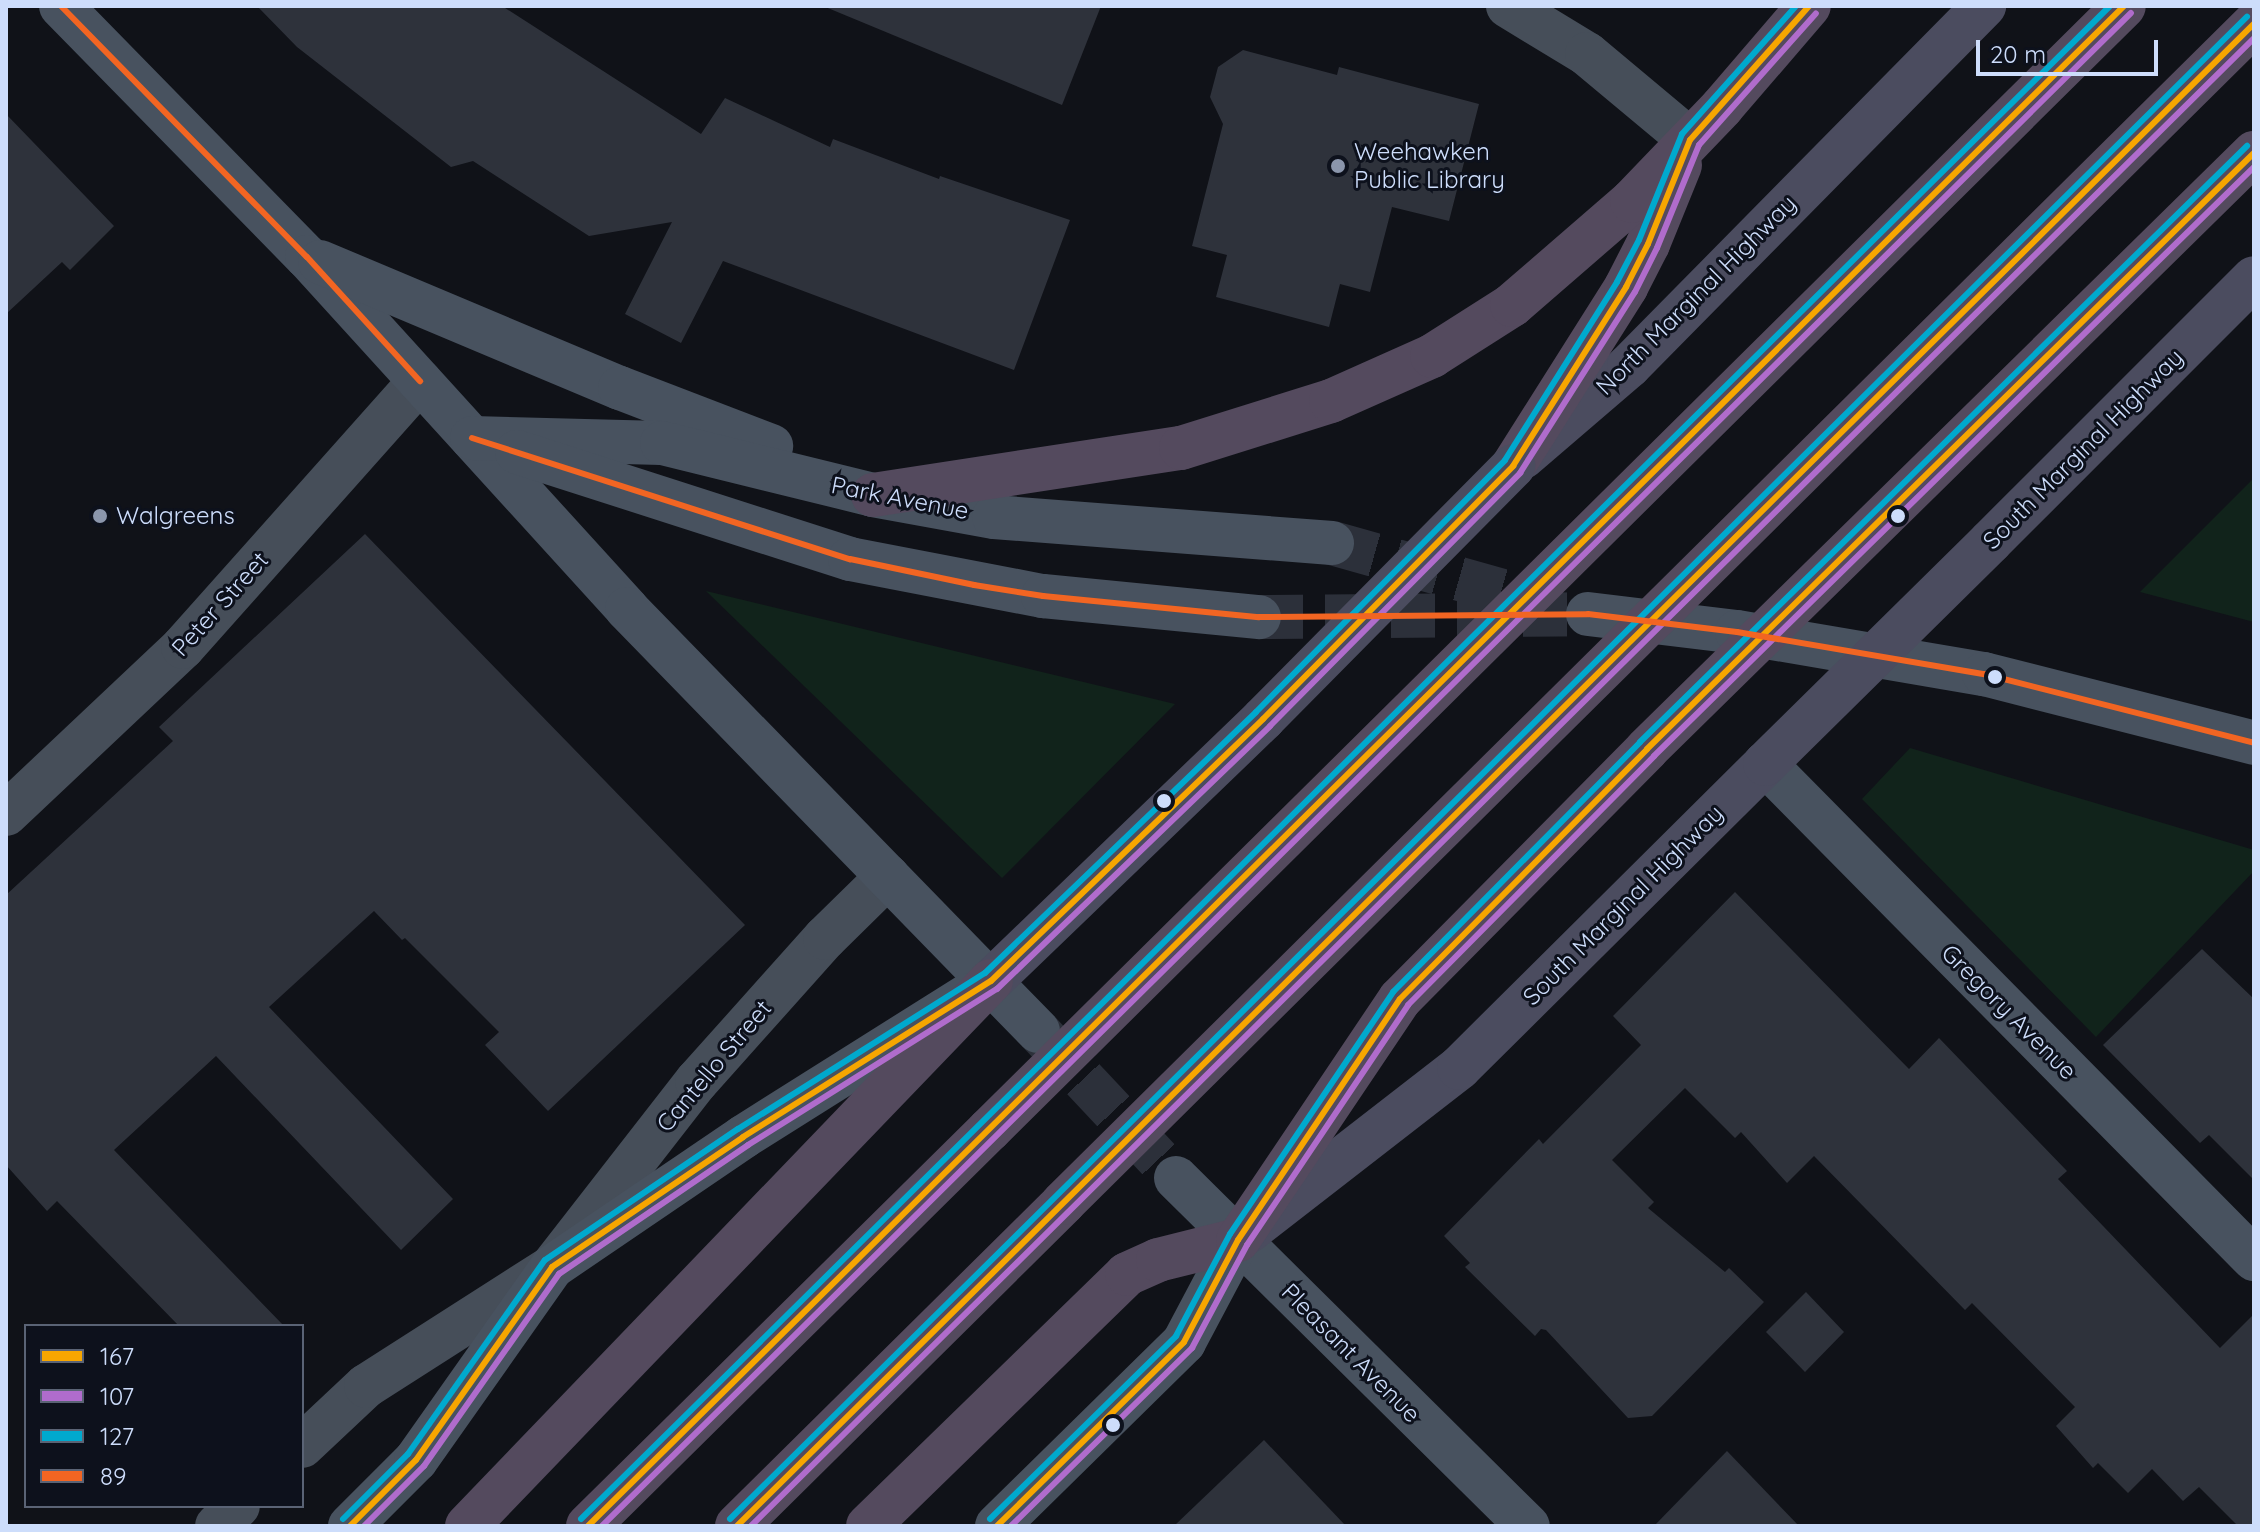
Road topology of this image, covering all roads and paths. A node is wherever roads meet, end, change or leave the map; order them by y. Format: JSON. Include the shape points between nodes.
{"nodes":[{"id":1,"x":61,"y":6,"type":"edge"},
{"id":2,"x":1508,"y":6,"type":"edge"},
{"id":3,"x":1809,"y":6,"type":"edge"},
{"id":4,"x":1984,"y":6,"type":"edge"},
{"id":5,"x":2124,"y":6,"type":"edge"},
{"id":6,"x":2254,"y":24,"type":"edge"},
{"id":7,"x":1690,"y":140,"type":"junction"},
{"id":8,"x":2254,"y":153,"type":"edge"},
{"id":9,"x":307,"y":257,"type":"junction"},
{"id":10,"x":2254,"y":278,"type":"edge"},
{"id":11,"x":420,"y":381,"type":"junction"},
{"id":12,"x":472,"y":438,"type":"junction"},
{"id":13,"x":1513,"y":466,"type":"junction"},
{"id":14,"x":873,"y":495,"type":"junction"},
{"id":15,"x":1332,"y":543,"type":"tunnel mouth"},
{"id":16,"x":1588,"y":614,"type":"tunnel mouth"},
{"id":17,"x":1259,"y":617,"type":"tunnel mouth"},
{"id":18,"x":2254,"y":743,"type":"edge"},
{"id":19,"x":1765,"y":764,"type":"junction"},
{"id":20,"x":6,"y":814,"type":"edge"},
{"id":21,"x":888,"y":876,"type":"junction"},
{"id":22,"x":991,"y":981,"type":"junction"},
{"id":23,"x":1038,"y":1031,"type":"tunnel mouth"},
{"id":24,"x":1176,"y":1178,"type":"tunnel mouth"},
{"id":25,"x":1238,"y":1240,"type":"junction"},
{"id":26,"x":2254,"y":1259,"type":"edge"},
{"id":27,"x":552,"y":1267,"type":"junction"},
{"id":28,"x":304,"y":1444,"type":"edge"},
{"id":29,"x":236,"y":1508,"type":"edge"},
{"id":30,"x":217,"y":1526,"type":"edge"},
{"id":31,"x":350,"y":1526,"type":"edge"},
{"id":32,"x":467,"y":1526,"type":"edge"},
{"id":33,"x":588,"y":1526,"type":"edge"},
{"id":34,"x":737,"y":1526,"type":"edge"},
{"id":35,"x":868,"y":1526,"type":"edge"},
{"id":36,"x":997,"y":1526,"type":"edge"},
{"id":37,"x":1528,"y":1526,"type":"edge"}],
"edges":[{"from":1,"to":9,"type":"main road"},
{"from":2,"to":7,"type":"street","via":[[1587,54]]},
{"from":3,"to":7,"type":"highway"},
{"from":4,"to":13,"type":"main road","name":"North Marginal Highway","via":[[1629,366]]},
{"from":5,"to":33,"type":"highway","bridge":true},
{"from":6,"to":34,"type":"highway","bridge":true},
{"from":7,"to":13,"type":"highway","via":[[1626,287]]},
{"from":7,"to":14,"type":"highway","via":[[1632,201],[1512,305],[1474,332],[1386,378],[1283,418],[1181,448]]},
{"from":8,"to":25,"type":"highway","bridge":true,"via":[[1400,999]]},
{"from":9,"to":11,"type":"main road"},
{"from":9,"to":14,"type":"main road","via":[[767,444]]},
{"from":10,"to":19,"type":"main road","name":"South Marginal Highway","bridge":true},
{"from":11,"to":12,"type":"main road"},
{"from":11,"to":20,"type":"street","name":"Peter Street","via":[[183,647]]},
{"from":12,"to":14,"type":"main road","name":"Park Avenue","via":[[662,443]]},
{"from":12,"to":17,"type":"main road","via":[[850,559],[1043,596]]},
{"from":12,"to":21,"type":"main road","via":[[627,609]]},
{"from":13,"to":22,"type":"main road","name":"North Marginal Highway","bridge":true,"via":[[1263,719]]},
{"from":14,"to":15,"type":"main road","name":"Park Avenue","via":[[994,517]]},
{"from":16,"to":18,"type":"main road","via":[[1811,643],[1984,674]]},
{"from":19,"to":25,"type":"main road","name":"South Marginal Highway","via":[[1459,1068]]},
{"from":19,"to":26,"type":"main road","name":"Gregory Avenue"},
{"from":21,"to":22,"type":"main road"},
{"from":21,"to":27,"type":"street","name":"Cantello Street","via":[[697,1081]]},
{"from":22,"to":23,"type":"main road"},
{"from":22,"to":27,"type":"main road","name":"Cantello Street","via":[[743,1137]]},
{"from":22,"to":32,"type":"highway"},
{"from":24,"to":25,"type":"main road","name":"Pleasant Avenue"},
{"from":25,"to":35,"type":"highway","via":[[1158,1260],[1127,1274]]},
{"from":25,"to":36,"type":"main road","name":"South Marginal Highway","via":[[1184,1342]]},
{"from":25,"to":37,"type":"main road","name":"Pleasant Avenue"},
{"from":27,"to":28,"type":"street","name":"Cantello Street","via":[[366,1386]]},
{"from":27,"to":31,"type":"main road","name":"Cantello Street","via":[[416,1460]]},
{"from":29,"to":30,"type":"street"}]}
